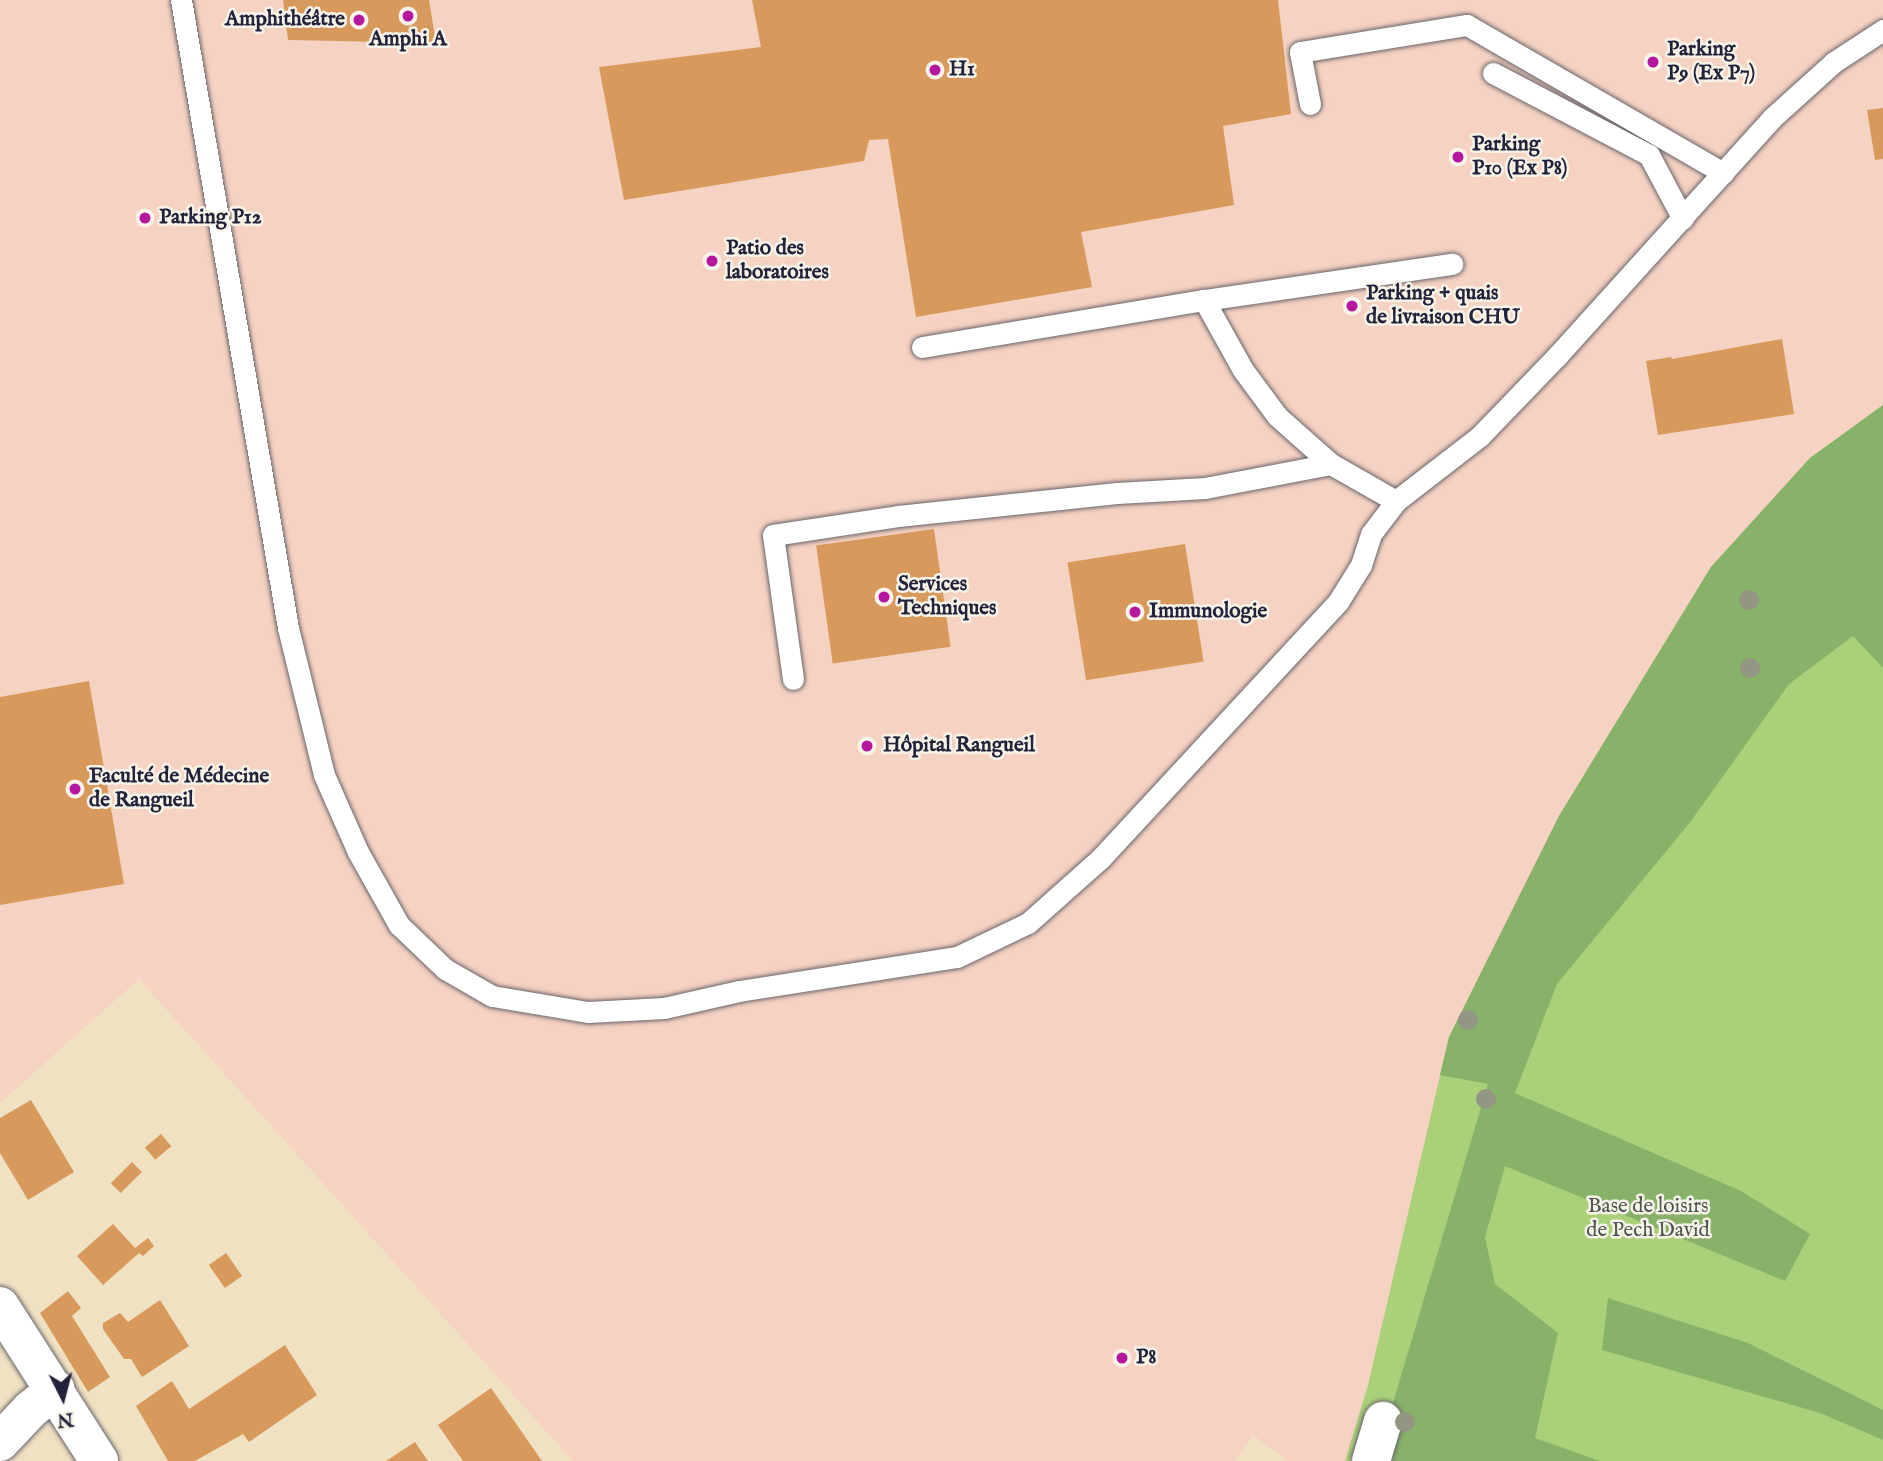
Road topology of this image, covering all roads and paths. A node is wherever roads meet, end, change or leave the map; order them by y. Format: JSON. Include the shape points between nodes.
{"nodes":[{"id":1,"x":181,"y":0,"type":"edge"},
{"id":2,"x":1883,"y":30,"type":"edge"},
{"id":3,"x":1493,"y":73,"type":"dead end"},
{"id":4,"x":1310,"y":104,"type":"dead end"},
{"id":5,"x":1723,"y":173,"type":"junction"},
{"id":6,"x":1683,"y":219,"type":"junction"},
{"id":7,"x":1452,"y":264,"type":"dead end"},
{"id":8,"x":1204,"y":300,"type":"junction"},
{"id":9,"x":922,"y":346,"type":"dead end"},
{"id":10,"x":1331,"y":464,"type":"junction"},
{"id":11,"x":1396,"y":501,"type":"junction"},
{"id":12,"x":793,"y":679,"type":"dead end"},
{"id":13,"x":0,"y":1306,"type":"edge"},
{"id":14,"x":56,"y":1390,"type":"junction"},
{"id":15,"x":1383,"y":1421,"type":"dead end"},
{"id":16,"x":0,"y":1443,"type":"edge"},
{"id":17,"x":99,"y":1461,"type":"edge"},
{"id":18,"x":1371,"y":1461,"type":"edge"}],
"edges":[{"from":1,"to":11,"type":"lane","via":[[288,628],[324,775],[358,852],[399,925],[445,969],[492,996],[588,1012],[664,1008],[739,991],[957,957],[1028,923],[1101,858],[1338,601],[1361,565],[1371,534]]},
{"from":2,"to":5,"type":"lane","via":[[1834,62],[1772,118]]},
{"from":3,"to":6,"type":"lane","via":[[1649,155]]},
{"from":4,"to":5,"type":"lane","via":[[1300,52],[1467,25]]},
{"from":5,"to":6,"type":"lane"},
{"from":6,"to":11,"type":"lane","via":[[1480,436]]},
{"from":7,"to":8,"type":"lane"},
{"from":8,"to":9,"type":"lane"},
{"from":8,"to":10,"type":"lane","via":[[1243,370],[1277,416]]},
{"from":10,"to":11,"type":"lane"},
{"from":10,"to":12,"type":"lane","via":[[1205,488],[898,516],[773,535]]},
{"from":13,"to":14,"type":"street"},
{"from":14,"to":16,"type":"street"},
{"from":14,"to":17,"type":"street"},
{"from":15,"to":18,"type":"street"}]}
